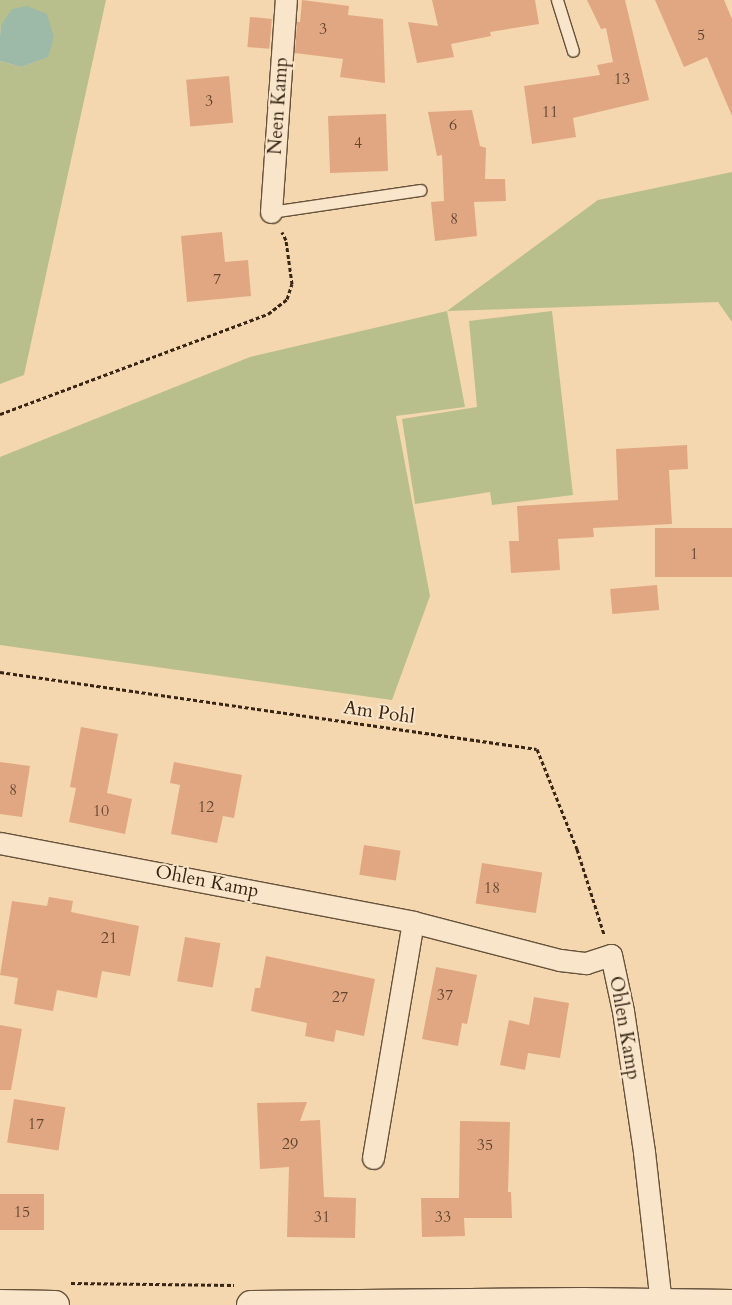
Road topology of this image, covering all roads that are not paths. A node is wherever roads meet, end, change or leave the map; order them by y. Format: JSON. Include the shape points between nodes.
{"nodes":[{"id":1,"x":286,"y":0,"type":"edge"},
{"id":2,"x":557,"y":0,"type":"edge"},
{"id":3,"x":573,"y":51,"type":"dead end"},
{"id":4,"x":420,"y":190,"type":"dead end"},
{"id":5,"x":272,"y":212,"type":"joint"},
{"id":6,"x":0,"y":845,"type":"edge"},
{"id":7,"x":413,"y":922,"type":"junction"},
{"id":8,"x":373,"y":1158,"type":"dead end"},
{"id":9,"x":0,"y":1304,"type":"edge"},
{"id":10,"x":297,"y":1304,"type":"edge"},
{"id":11,"x":661,"y":1304,"type":"edge"},
{"id":12,"x":732,"y":1304,"type":"edge"},
{"id":13,"x":56,"y":1305,"type":"edge"},
{"id":14,"x":251,"y":1305,"type":"edge"}],
"edges":[{"from":1,"to":5,"type":"street","name":"Neen Kamp"},
{"from":2,"to":3,"type":"lane"},
{"from":4,"to":5,"type":"lane"},
{"from":6,"to":7,"type":"street","name":"Ohlen Kamp"},
{"from":7,"to":8,"type":"street"},
{"from":7,"to":11,"type":"street","name":"Ohlen Kamp","via":[[560,960],[586,963],[611,955],[623,1011],[644,1152]]},
{"from":9,"to":13,"type":"street"},
{"from":10,"to":11,"type":"street"},
{"from":10,"to":14,"type":"street"},
{"from":11,"to":12,"type":"street"}]}
